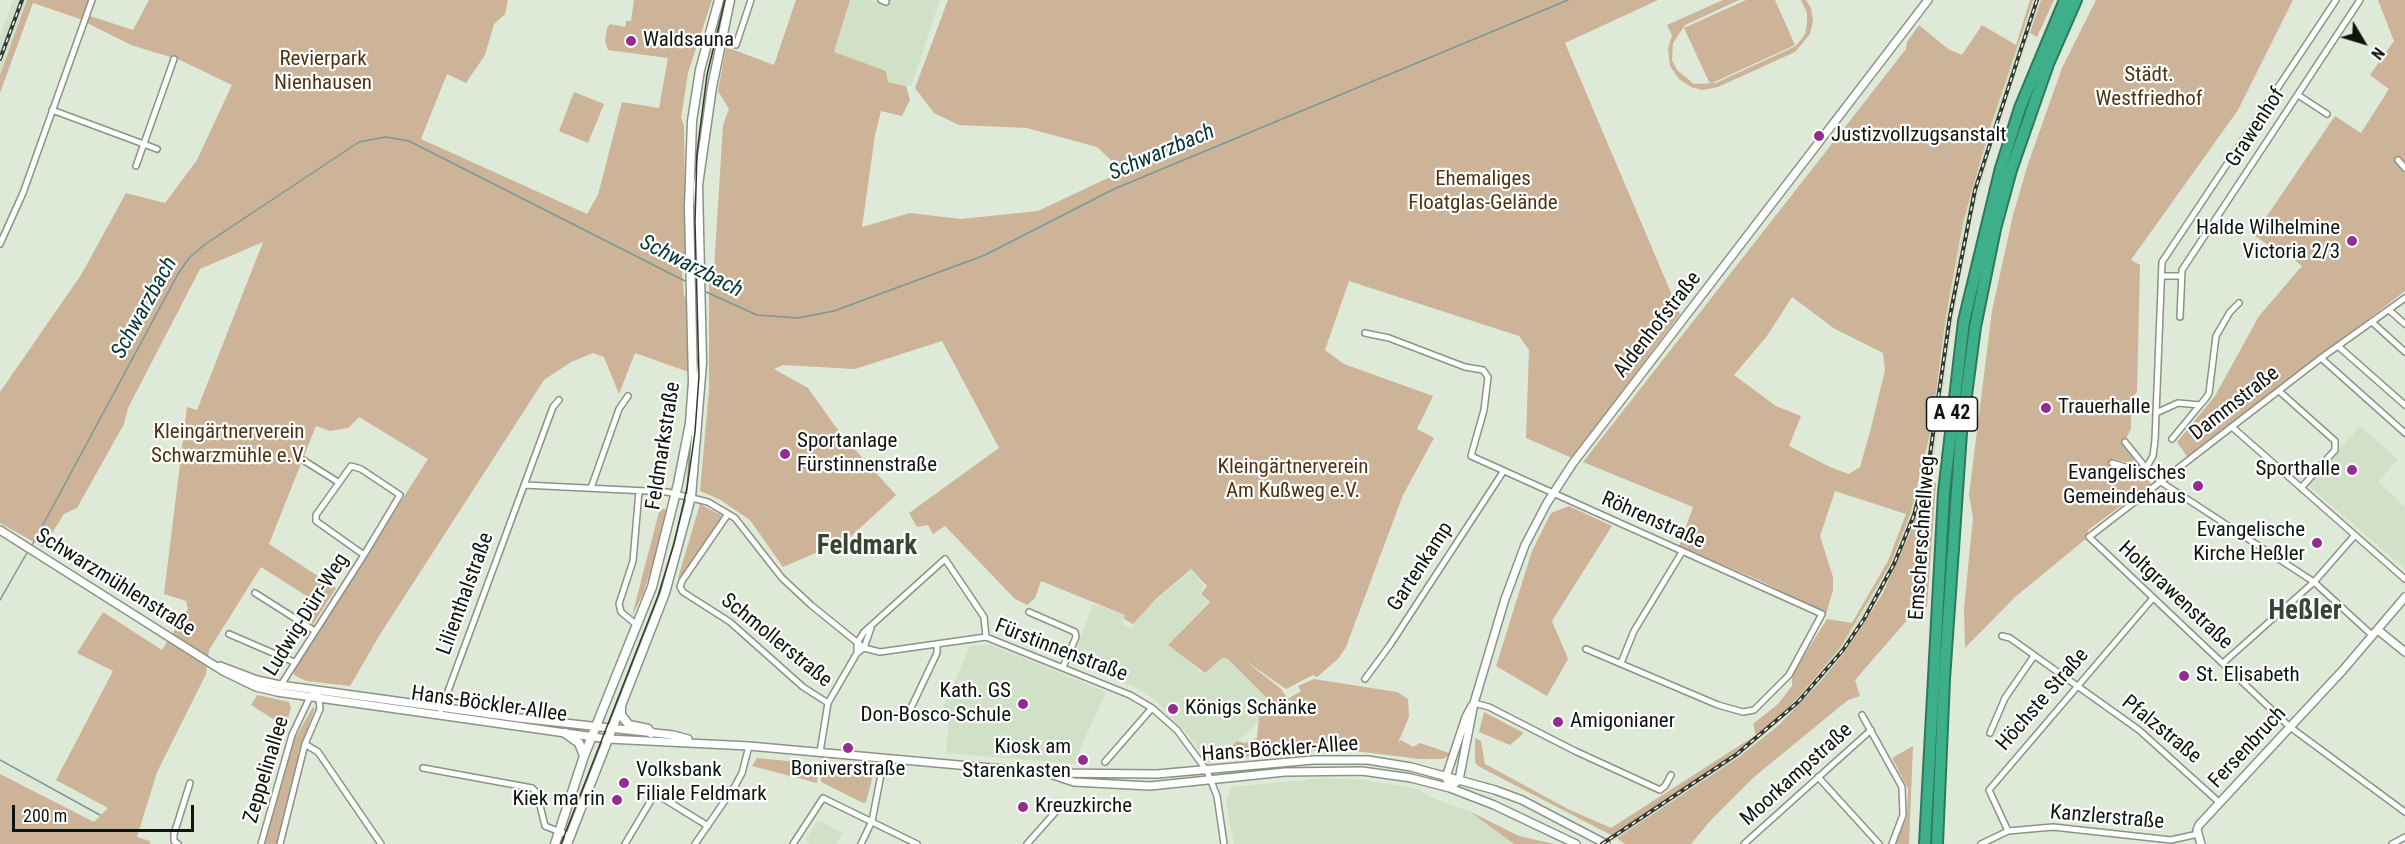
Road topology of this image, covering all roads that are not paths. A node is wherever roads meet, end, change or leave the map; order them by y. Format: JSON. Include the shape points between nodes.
{"nodes":[{"id":1,"x":92,"y":0,"type":"edge"},
{"id":2,"x":719,"y":0,"type":"edge"},
{"id":3,"x":730,"y":0,"type":"edge"},
{"id":4,"x":751,"y":0,"type":"edge"},
{"id":5,"x":1928,"y":0,"type":"edge"},
{"id":6,"x":2065,"y":0,"type":"edge"},
{"id":7,"x":2076,"y":0,"type":"edge"},
{"id":8,"x":2336,"y":0,"type":"edge"},
{"id":9,"x":2360,"y":0,"type":"edge"},
{"id":10,"x":736,"y":45,"type":"dead end"},
{"id":11,"x":174,"y":59,"type":"dead end"},
{"id":12,"x":2298,"y":94,"type":"junction"},
{"id":13,"x":52,"y":110,"type":"junction"},
{"id":14,"x":2327,"y":114,"type":"dead end"},
{"id":15,"x":145,"y":144,"type":"junction"},
{"id":16,"x":157,"y":149,"type":"dead end"},
{"id":17,"x":2398,"y":160,"type":"dead end"},
{"id":18,"x":136,"y":166,"type":"dead end"},
{"id":19,"x":2405,"y":168,"type":"edge"},
{"id":20,"x":0,"y":244,"type":"edge"},
{"id":21,"x":2162,"y":276,"type":"junction"},
{"id":22,"x":2181,"y":276,"type":"junction"},
{"id":23,"x":695,"y":277,"type":"junction"},
{"id":24,"x":696,"y":293,"type":"junction"},
{"id":25,"x":2405,"y":298,"type":"edge"},
{"id":26,"x":2239,"y":303,"type":"dead end"},
{"id":27,"x":2389,"y":310,"type":"junction"},
{"id":28,"x":2181,"y":317,"type":"dead end"},
{"id":29,"x":2372,"y":322,"type":"junction"},
{"id":30,"x":2405,"y":324,"type":"edge"},
{"id":31,"x":1365,"y":333,"type":"dead end"},
{"id":32,"x":2338,"y":346,"type":"junction"},
{"id":33,"x":2405,"y":352,"type":"edge"},
{"id":34,"x":2321,"y":358,"type":"junction"},
{"id":35,"x":2279,"y":391,"type":"junction"},
{"id":36,"x":628,"y":396,"type":"dead end"},
{"id":37,"x":559,"y":400,"type":"dead end"},
{"id":38,"x":2200,"y":405,"type":"junction"},
{"id":39,"x":2405,"y":405,"type":"edge"},
{"id":40,"x":2156,"y":413,"type":"junction"},
{"id":41,"x":2232,"y":427,"type":"junction"},
{"id":42,"x":2405,"y":433,"type":"edge"},
{"id":43,"x":2172,"y":439,"type":"dead end"},
{"id":44,"x":2125,"y":442,"type":"dead end"},
{"id":45,"x":303,"y":460,"type":"dead end"},
{"id":46,"x":2112,"y":463,"type":"dead end"},
{"id":47,"x":2146,"y":468,"type":"junction"},
{"id":48,"x":1503,"y":472,"type":"junction"},
{"id":49,"x":338,"y":482,"type":"junction"},
{"id":50,"x":2161,"y":482,"type":"junction"},
{"id":51,"x":524,"y":485,"type":"junction"},
{"id":52,"x":591,"y":488,"type":"junction"},
{"id":53,"x":2301,"y":488,"type":"junction"},
{"id":54,"x":639,"y":490,"type":"junction"},
{"id":55,"x":676,"y":493,"type":"junction"},
{"id":56,"x":1552,"y":495,"type":"junction"},
{"id":57,"x":691,"y":497,"type":"junction"},
{"id":58,"x":728,"y":514,"type":"junction"},
{"id":59,"x":0,"y":530,"type":"edge"},
{"id":60,"x":2355,"y":535,"type":"junction"},
{"id":61,"x":2090,"y":539,"type":"joint"},
{"id":62,"x":1682,"y":552,"type":"junction"},
{"id":63,"x":364,"y":555,"type":"junction"},
{"id":64,"x":2405,"y":579,"type":"edge"},
{"id":65,"x":2314,"y":582,"type":"junction"},
{"id":66,"x":255,"y":593,"type":"dead end"},
{"id":67,"x":2405,"y":597,"type":"edge"},
{"id":68,"x":2153,"y":598,"type":"junction"},
{"id":69,"x":1029,"y":612,"type":"dead end"},
{"id":70,"x":637,"y":625,"type":"junction"},
{"id":71,"x":871,"y":626,"type":"junction"},
{"id":72,"x":315,"y":631,"type":"junction"},
{"id":73,"x":2375,"y":633,"type":"junction"},
{"id":74,"x":230,"y":634,"type":"dead end"},
{"id":75,"x":2002,"y":636,"type":"dead end"},
{"id":76,"x":986,"y":637,"type":"junction"},
{"id":77,"x":856,"y":643,"type":"junction"},
{"id":78,"x":937,"y":644,"type":"junction"},
{"id":79,"x":864,"y":648,"type":"junction"},
{"id":80,"x":1586,"y":649,"type":"dead end"},
{"id":81,"x":2405,"y":652,"type":"edge"},
{"id":82,"x":857,"y":653,"type":"junction"},
{"id":83,"x":2034,"y":656,"type":"junction"},
{"id":84,"x":294,"y":662,"type":"junction"},
{"id":85,"x":1620,"y":663,"type":"junction"},
{"id":86,"x":2223,"y":663,"type":"junction"},
{"id":87,"x":1064,"y":667,"type":"junction"},
{"id":88,"x":1365,"y":679,"type":"dead end"},
{"id":89,"x":2079,"y":687,"type":"junction"},
{"id":90,"x":279,"y":688,"type":"junction"},
{"id":91,"x":318,"y":690,"type":"junction"},
{"id":92,"x":310,"y":698,"type":"junction"},
{"id":93,"x":320,"y":699,"type":"junction"},
{"id":94,"x":828,"y":703,"type":"junction"},
{"id":95,"x":1474,"y":703,"type":"junction"},
{"id":96,"x":621,"y":705,"type":"junction"},
{"id":97,"x":1152,"y":708,"type":"junction"},
{"id":98,"x":910,"y":710,"type":"dead end"},
{"id":99,"x":441,"y":711,"type":"junction"},
{"id":100,"x":1862,"y":715,"type":"dead end"},
{"id":101,"x":2290,"y":727,"type":"junction"},
{"id":102,"x":596,"y":728,"type":"junction"},
{"id":103,"x":611,"y":730,"type":"junction"},
{"id":104,"x":1872,"y":730,"type":"junction"},
{"id":105,"x":565,"y":733,"type":"junction"},
{"id":106,"x":651,"y":733,"type":"junction"},
{"id":107,"x":1990,"y":733,"type":"dead end"},
{"id":108,"x":591,"y":736,"type":"junction"},
{"id":109,"x":608,"y":739,"type":"junction"},
{"id":110,"x":696,"y":742,"type":"junction"},
{"id":111,"x":305,"y":744,"type":"junction"},
{"id":112,"x":749,"y":746,"type":"junction"},
{"id":113,"x":820,"y":752,"type":"junction"},
{"id":114,"x":584,"y":756,"type":"junction"},
{"id":115,"x":884,"y":759,"type":"junction"},
{"id":116,"x":1105,"y":762,"type":"dead end"},
{"id":117,"x":423,"y":768,"type":"dead end"},
{"id":118,"x":1207,"y":771,"type":"junction"},
{"id":119,"x":1047,"y":772,"type":"junction"},
{"id":120,"x":1084,"y":774,"type":"junction"},
{"id":121,"x":1671,"y":775,"type":"dead end"},
{"id":122,"x":1446,"y":777,"type":"junction"},
{"id":123,"x":1818,"y":777,"type":"junction"},
{"id":124,"x":1459,"y":780,"type":"junction"},
{"id":125,"x":1211,"y":781,"type":"junction"},
{"id":126,"x":190,"y":783,"type":"dead end"},
{"id":127,"x":1083,"y":783,"type":"junction"},
{"id":128,"x":1450,"y":788,"type":"junction"},
{"id":129,"x":2220,"y":803,"type":"junction"},
{"id":130,"x":1059,"y":808,"type":"dead end"},
{"id":131,"x":2405,"y":812,"type":"edge"},
{"id":132,"x":872,"y":821,"type":"junction"},
{"id":133,"x":708,"y":826,"type":"junction"},
{"id":134,"x":559,"y":831,"type":"junction"},
{"id":135,"x":2008,"y":831,"type":"junction"},
{"id":136,"x":2198,"y":834,"type":"junction"},
{"id":137,"x":2405,"y":837,"type":"edge"},
{"id":138,"x":569,"y":840,"type":"edge"},
{"id":139,"x":178,"y":844,"type":"edge"},
{"id":140,"x":261,"y":844,"type":"edge"},
{"id":141,"x":280,"y":844,"type":"edge"},
{"id":142,"x":381,"y":844,"type":"edge"},
{"id":143,"x":555,"y":844,"type":"edge"},
{"id":144,"x":625,"y":844,"type":"edge"},
{"id":145,"x":695,"y":844,"type":"edge"},
{"id":146,"x":793,"y":844,"type":"edge"},
{"id":147,"x":861,"y":844,"type":"edge"},
{"id":148,"x":917,"y":844,"type":"edge"},
{"id":149,"x":1027,"y":844,"type":"edge"},
{"id":150,"x":1224,"y":844,"type":"edge"},
{"id":151,"x":1575,"y":844,"type":"edge"},
{"id":152,"x":1606,"y":844,"type":"edge"},
{"id":153,"x":1744,"y":844,"type":"edge"},
{"id":154,"x":1879,"y":844,"type":"edge"},
{"id":155,"x":1892,"y":844,"type":"edge"},
{"id":156,"x":1924,"y":844,"type":"edge"},
{"id":157,"x":1937,"y":844,"type":"edge"},
{"id":158,"x":1981,"y":844,"type":"edge"},
{"id":159,"x":2201,"y":844,"type":"edge"},
{"id":160,"x":2392,"y":844,"type":"edge"}],
"edges":[{"from":1,"to":13,"type":"street"},
{"from":2,"to":23,"type":"main road","name":"Feldmarkstraße","via":[[699,70],[692,121],[689,207]]},
{"from":3,"to":23,"type":"main road","name":"Feldmarkstraße","via":[[699,171]]},
{"from":4,"to":10,"type":"street"},
{"from":5,"to":56,"type":"street","name":"Aldenhofstraße","via":[[1580,453]]},
{"from":6,"to":156,"type":"highway","name":"Emscherschnellweg","number":"A 42","via":[[2020,108],[2001,168],[1964,321],[1944,492]]},
{"from":7,"to":157,"type":"highway","name":"Emscherschnellweg","number":"A 42","via":[[2048,64],[2011,170],[1975,327],[1960,445]]},
{"from":8,"to":21,"type":"street","name":"Grawenhof","via":[[2162,262]]},
{"from":9,"to":12,"type":"street","name":"Grawenhof"},
{"from":11,"to":15,"type":"street"},
{"from":12,"to":14,"type":"street"},
{"from":12,"to":22,"type":"street","name":"Grawenhof"},
{"from":13,"to":15,"type":"street"},
{"from":13,"to":20,"type":"street"},
{"from":15,"to":16,"type":"street"},
{"from":15,"to":18,"type":"street"},
{"from":17,"to":19,"type":"street"},
{"from":21,"to":22,"type":"street"},
{"from":21,"to":40,"type":"street","name":"Grawenhof"},
{"from":22,"to":28,"type":"street","name":"Grawenhof"},
{"from":23,"to":24,"type":"main road","name":"Feldmarkstraße"},
{"from":24,"to":55,"type":"main road","name":"Feldmarkstraße","via":[[692,400]]},
{"from":24,"to":57,"type":"main road","name":"Feldmarkstraße","via":[[701,402]]},
{"from":25,"to":27,"type":"street","name":"Dammstraße"},
{"from":26,"to":38,"type":"street","via":[[2216,336],[2209,393]]},
{"from":27,"to":29,"type":"street","name":"Dammstraße"},
{"from":27,"to":30,"type":"street"},
{"from":29,"to":32,"type":"street","name":"Dammstraße"},
{"from":29,"to":33,"type":"street"},
{"from":31,"to":48,"type":"street","name":"Röhrenstraße","via":[[1483,370],[1488,377],[1484,410],[1471,456]]},
{"from":32,"to":34,"type":"street","name":"Dammstraße"},
{"from":32,"to":39,"type":"street"},
{"from":34,"to":35,"type":"street","name":"Dammstraße"},
{"from":34,"to":42,"type":"street"},
{"from":35,"to":41,"type":"street","name":"Dammstraße"},
{"from":35,"to":53,"type":"street","via":[[2335,441],[2335,450]]},
{"from":36,"to":52,"type":"street","via":[[619,409]]},
{"from":37,"to":51,"type":"street","name":"Lilienthalstraße","via":[[553,406]]},
{"from":38,"to":40,"type":"street","via":[[2178,403]]},
{"from":38,"to":43,"type":"street"},
{"from":40,"to":47,"type":"street","name":"Grawenhof","via":[[2153,456]]},
{"from":41,"to":50,"type":"street","name":"Dammstraße"},
{"from":41,"to":53,"type":"street"},
{"from":44,"to":47,"type":"street"},
{"from":45,"to":49,"type":"street"},
{"from":46,"to":47,"type":"street","via":[[2132,469]]},
{"from":47,"to":50,"type":"street"},
{"from":48,"to":56,"type":"street","name":"Röhrenstraße"},
{"from":48,"to":88,"type":"street","name":"Gartenkamp"},
{"from":49,"to":63,"type":"street","name":"Ludwig-Dürr-Weg","via":[[316,521]]},
{"from":49,"to":63,"type":"street","name":"Ludwig-Dürr-Weg","via":[[347,468],[355,466],[400,495]]},
{"from":50,"to":61,"type":"street","name":"Dammstraße","via":[[2090,534]]},
{"from":50,"to":65,"type":"street"},
{"from":51,"to":52,"type":"street"},
{"from":51,"to":99,"type":"street","name":"Lilienthalstraße"},
{"from":52,"to":54,"type":"street"},
{"from":53,"to":60,"type":"street"},
{"from":54,"to":55,"type":"street"},
{"from":54,"to":70,"type":"street","via":[[633,561],[619,604],[621,612]]},
{"from":55,"to":57,"type":"street","name":"Fürstinnenstraße"},
{"from":55,"to":70,"type":"main road","name":"Feldmarkstraße","via":[[652,587]]},
{"from":56,"to":62,"type":"street","name":"Röhrenstraße"},
{"from":56,"to":95,"type":"street","name":"Aldenhofstraße","via":[[1515,568]]},
{"from":57,"to":58,"type":"street","name":"Fürstinnenstraße"},
{"from":57,"to":96,"type":"main road","name":"Feldmarkstraße","via":[[664,593]]},
{"from":58,"to":77,"type":"street","name":"Fürstinnenstraße","via":[[744,528],[782,578]]},
{"from":58,"to":94,"type":"street","name":"Schmollerstraße","via":[[680,587],[730,622],[803,687]]},
{"from":59,"to":90,"type":"street","name":"Schwarzmühlenstraße","via":[[212,663]]},
{"from":60,"to":64,"type":"street"},
{"from":60,"to":65,"type":"street"},
{"from":61,"to":68,"type":"street","name":"Holtgrawenstraße"},
{"from":62,"to":85,"type":"street","via":[[1634,631]]},
{"from":62,"to":85,"type":"street","name":"Röhrenstraße","via":[[1822,614],[1789,675],[1754,710],[1743,712]]},
{"from":63,"to":72,"type":"street","name":"Ludwig-Dürr-Weg"},
{"from":65,"to":73,"type":"street"},
{"from":65,"to":86,"type":"street"},
{"from":66,"to":72,"type":"street"},
{"from":67,"to":73,"type":"street","name":"Fersenbruch"},
{"from":68,"to":86,"type":"street","name":"Holtgrawenstraße"},
{"from":68,"to":89,"type":"street","name":"Höchste Straße"},
{"from":69,"to":87,"type":"street","via":[[1075,632]]},
{"from":70,"to":102,"type":"main road","name":"Feldmarkstraße"},
{"from":71,"to":76,"type":"street","via":[[945,560],[984,617]]},
{"from":71,"to":77,"type":"street"},
{"from":71,"to":79,"type":"street"},
{"from":72,"to":84,"type":"street","name":"Ludwig-Dürr-Weg"},
{"from":73,"to":81,"type":"street"},
{"from":73,"to":101,"type":"street","name":"Fersenbruch"},
{"from":74,"to":84,"type":"street"},
{"from":75,"to":83,"type":"street","name":"Pfalzstraße"},
{"from":76,"to":78,"type":"street","name":"Fürstinnenstraße"},
{"from":76,"to":87,"type":"street","name":"Fürstinnenstraße"},
{"from":77,"to":79,"type":"street","name":"Fürstinnenstraße"},
{"from":77,"to":82,"type":"street"},
{"from":78,"to":79,"type":"street","name":"Fürstinnenstraße","via":[[880,652]]},
{"from":78,"to":98,"type":"street","via":[[937,653]]},
{"from":79,"to":82,"type":"street"},
{"from":80,"to":85,"type":"street"},
{"from":82,"to":94,"type":"street"},
{"from":83,"to":89,"type":"street","name":"Pfalzstraße"},
{"from":83,"to":107,"type":"street","via":[[2006,698]]},
{"from":84,"to":90,"type":"street","name":"Ludwig-Dürr-Weg"},
{"from":86,"to":101,"type":"street","name":"Holtgrawenstraße"},
{"from":87,"to":97,"type":"street","name":"Fürstinnenstraße"},
{"from":89,"to":129,"type":"street","name":"Pfalzstraße","via":[[2166,752]]},
{"from":89,"to":135,"type":"street","name":"Höchste Straße","via":[[1989,790]]},
{"from":90,"to":91,"type":"street","name":"Hans-Böckler-Allee"},
{"from":90,"to":92,"type":"street","name":"Hans-Böckler-Allee"},
{"from":91,"to":92,"type":"street","name":"Zeppelinallee"},
{"from":91,"to":93,"type":"street","name":"Zeppelinallee"},
{"from":91,"to":99,"type":"street","name":"Hans-Böckler-Allee"},
{"from":92,"to":93,"type":"street","name":"Hans-Böckler-Allee"},
{"from":92,"to":140,"type":"street","name":"Zeppelinallee","via":[[292,735]]},
{"from":93,"to":99,"type":"street","name":"Hans-Böckler-Allee"},
{"from":93,"to":111,"type":"street","name":"Zeppelinallee","via":[[320,709]]},
{"from":94,"to":113,"type":"street"},
{"from":95,"to":121,"type":"street","via":[[1660,790]]},
{"from":95,"to":122,"type":"street","name":"Aldenhofstraße"},
{"from":95,"to":124,"type":"street","name":"Aldenhofstraße"},
{"from":96,"to":103,"type":"main road","name":"Feldmarkstraße"},
{"from":96,"to":106,"type":"main road","via":[[624,721]]},
{"from":97,"to":116,"type":"street"},
{"from":97,"to":118,"type":"street","name":"Fürstinnenstraße","via":[[1177,730]]},
{"from":99,"to":102,"type":"street","name":"Hans-Böckler-Allee"},
{"from":99,"to":105,"type":"street","name":"Hans-Böckler-Allee"},
{"from":100,"to":104,"type":"street"},
{"from":101,"to":129,"type":"street","name":"Fersenbruch"},
{"from":101,"to":131,"type":"street","name":"Holtgrawenstraße"},
{"from":102,"to":103,"type":"street","name":"Hans-Böckler-Allee"},
{"from":102,"to":108,"type":"main road","name":"Feldmarkstraße"},
{"from":103,"to":106,"type":"street","name":"Hans-Böckler-Allee"},
{"from":103,"to":109,"type":"main road","name":"Feldmarkstraße"},
{"from":104,"to":123,"type":"street","name":"Moorkampstraße"},
{"from":104,"to":155,"type":"street","via":[[1904,795],[1903,814]]},
{"from":105,"to":108,"type":"street","name":"Hans-Böckler-Allee"},
{"from":105,"to":114,"type":"main road","via":[[579,743]]},
{"from":106,"to":110,"type":"street","name":"Hans-Böckler-Allee"},
{"from":108,"to":109,"type":"street","name":"Hans-Böckler-Allee"},
{"from":108,"to":114,"type":"main road","name":"Feldmarkstraße"},
{"from":109,"to":110,"type":"street","name":"Hans-Böckler-Allee"},
{"from":109,"to":138,"type":"main road","name":"Feldmarkstraße"},
{"from":110,"to":112,"type":"street","name":"Hans-Böckler-Allee"},
{"from":111,"to":141,"type":"street","name":"Zeppelinallee"},
{"from":111,"to":142,"type":"street","via":[[318,752]]},
{"from":112,"to":113,"type":"street","name":"Hans-Böckler-Allee"},
{"from":112,"to":133,"type":"street","via":[[738,780]]},
{"from":113,"to":115,"type":"street","name":"Hans-Böckler-Allee"},
{"from":114,"to":134,"type":"main road","name":"Feldmarkstraße"},
{"from":115,"to":119,"type":"street","name":"Hans-Böckler-Allee"},
{"from":115,"to":132,"type":"street"},
{"from":117,"to":134,"type":"street","via":[[532,788],[537,793],[545,826]]},
{"from":118,"to":120,"type":"street","name":"Hans-Böckler-Allee"},
{"from":118,"to":122,"type":"street","name":"Hans-Böckler-Allee","via":[[1312,760],[1368,760]]},
{"from":118,"to":125,"type":"street","name":"Fürstinnenstraße"},
{"from":119,"to":120,"type":"street","name":"Hans-Böckler-Allee"},
{"from":119,"to":127,"type":"street","name":"Hans-Böckler-Allee"},
{"from":120,"to":127,"type":"street"},
{"from":122,"to":124,"type":"street","name":"Hans-Böckler-Allee"},
{"from":122,"to":128,"type":"street"},
{"from":123,"to":153,"type":"street","name":"Moorkampstraße"},
{"from":123,"to":154,"type":"street"},
{"from":124,"to":128,"type":"street"},
{"from":124,"to":152,"type":"street","name":"Hans-Böckler-Allee","via":[[1522,800]]},
{"from":125,"to":127,"type":"street","name":"Hans-Böckler-Allee","via":[[1154,786]]},
{"from":125,"to":128,"type":"street","name":"Hans-Böckler-Allee","via":[[1285,772],[1362,771]]},
{"from":125,"to":150,"type":"street","name":"Fürstinnenstraße"},
{"from":126,"to":139,"type":"street","via":[[174,834]]},
{"from":128,"to":151,"type":"street","name":"Hans-Böckler-Allee"},
{"from":129,"to":136,"type":"street","name":"Fersenbruch","via":[[2199,825]]},
{"from":130,"to":149,"type":"street"},
{"from":132,"to":146,"type":"street","via":[[823,798]]},
{"from":132,"to":147,"type":"street"},
{"from":132,"to":148,"type":"street"},
{"from":133,"to":144,"type":"street","via":[[661,797],[653,797]]},
{"from":133,"to":145,"type":"street"},
{"from":134,"to":138,"type":"street"},
{"from":134,"to":143,"type":"main road","name":"Feldmarkstraße"},
{"from":135,"to":136,"type":"street","name":"Kanzlerstraße","via":[[2065,827],[2172,840]]},
{"from":135,"to":158,"type":"street","name":"Kanzlerstraße"},
{"from":136,"to":159,"type":"street"},
{"from":137,"to":160,"type":"street"}]}
